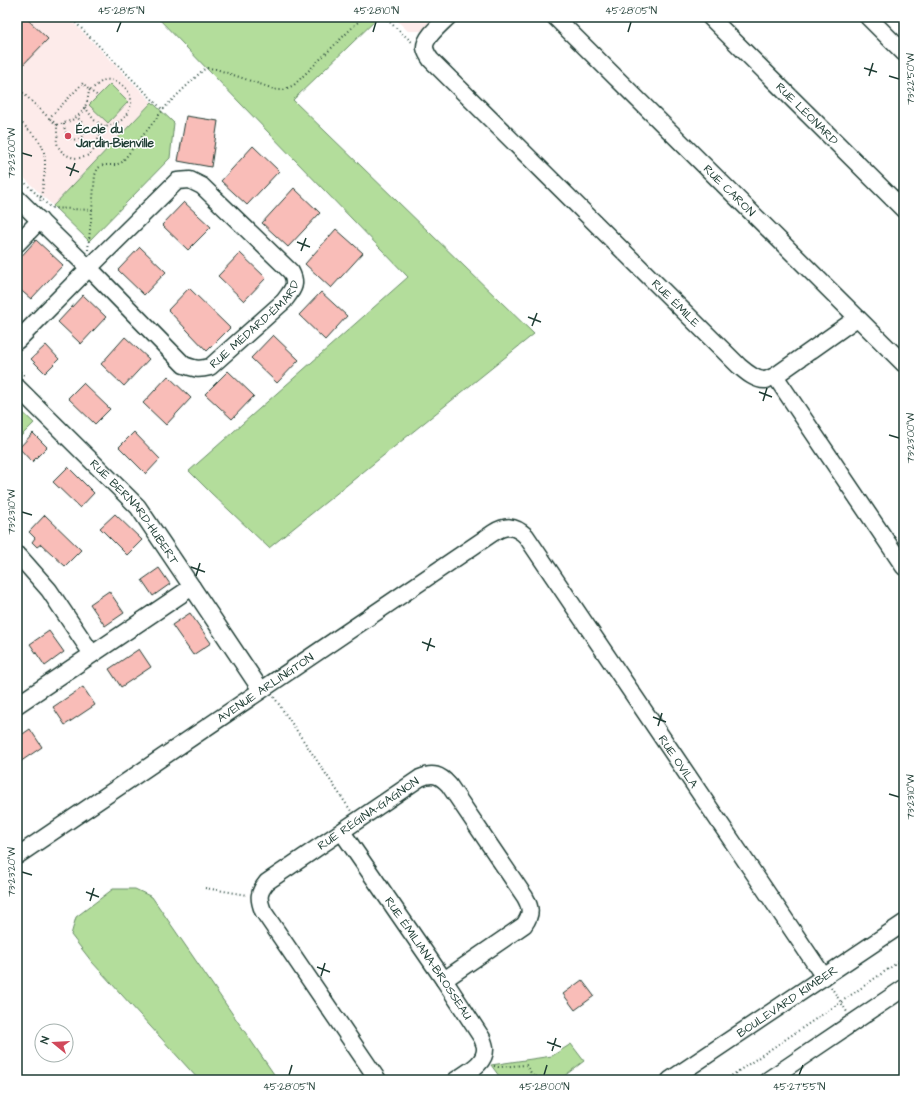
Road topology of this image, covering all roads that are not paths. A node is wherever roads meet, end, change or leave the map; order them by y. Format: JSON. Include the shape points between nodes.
{"nodes":[{"id":1,"x":448,"y":17,"type":"edge"},
{"id":2,"x":554,"y":17,"type":"edge"},
{"id":3,"x":710,"y":17,"type":"edge"},
{"id":4,"x":868,"y":17,"type":"edge"},
{"id":5,"x":904,"y":53,"type":"edge"},
{"id":6,"x":18,"y":202,"type":"edge"},
{"id":7,"x":904,"y":210,"type":"edge"},
{"id":8,"x":40,"y":213,"type":"junction"},
{"id":9,"x":17,"y":244,"type":"edge"},
{"id":10,"x":88,"y":261,"type":"junction"},
{"id":11,"x":857,"y":318,"type":"junction"},
{"id":12,"x":17,"y":341,"type":"edge"},
{"id":13,"x":904,"y":364,"type":"edge"},
{"id":14,"x":775,"y":376,"type":"junction"},
{"id":15,"x":17,"y":387,"type":"edge"},
{"id":16,"x":516,"y":528,"type":"joint"},
{"id":17,"x":17,"y":555,"type":"edge"},
{"id":18,"x":904,"y":567,"type":"edge"},
{"id":19,"x":192,"y":586,"type":"junction"},
{"id":20,"x":92,"y":654,"type":"junction"},
{"id":21,"x":266,"y":692,"type":"junction"},
{"id":22,"x":17,"y":705,"type":"edge"},
{"id":23,"x":342,"y":832,"type":"junction"},
{"id":24,"x":17,"y":856,"type":"edge"},
{"id":25,"x":904,"y":923,"type":"edge"},
{"id":26,"x":444,"y":980,"type":"junction"},
{"id":27,"x":827,"y":982,"type":"junction"},
{"id":28,"x":904,"y":988,"type":"edge"},
{"id":29,"x":378,"y":1080,"type":"edge"},
{"id":30,"x":456,"y":1080,"type":"edge"},
{"id":31,"x":670,"y":1080,"type":"edge"},
{"id":32,"x":768,"y":1080,"type":"edge"}],
"edges":[{"from":1,"to":14,"type":"street","name":"RUE ÉMILE","via":[[433,32],[425,46],[431,60],[739,366],[756,378],[765,380]]},
{"from":2,"to":11,"type":"street","name":"RUE CARON"},
{"from":3,"to":7,"type":"street","name":"RUE LÉONARD"},
{"from":4,"to":5,"type":"street"},
{"from":6,"to":8,"type":"street"},
{"from":8,"to":9,"type":"street"},
{"from":8,"to":10,"type":"street"},
{"from":10,"to":10,"type":"street","name":"RUE MÉDARD-ÉMARD","via":[[177,181],[190,180],[202,186],[291,272],[294,278],[293,289],[284,301],[210,367],[201,370],[184,364]]},
{"from":10,"to":12,"type":"street","name":"RUE MÉDARD-ÉMARD"},
{"from":11,"to":13,"type":"street","name":"RUE CARON"},
{"from":11,"to":14,"type":"street"},
{"from":14,"to":18,"type":"street"},
{"from":15,"to":19,"type":"street","name":"RUE BERNARD-HUBERT","via":[[138,507]]},
{"from":16,"to":21,"type":"street","name":"AVENUE ARLINGTON","via":[[501,528],[493,533]]},
{"from":16,"to":27,"type":"street","name":"RUE OVILA","via":[[530,543]]},
{"from":17,"to":20,"type":"street","via":[[49,590]]},
{"from":19,"to":20,"type":"street"},
{"from":19,"to":21,"type":"street","name":"RUE BERNARD-HUBERT"},
{"from":20,"to":22,"type":"street"},
{"from":21,"to":24,"type":"street","name":"AVENUE ARLINGTON"},
{"from":23,"to":26,"type":"street","name":"RUE ÉMILIANA-BROSSEAU"},
{"from":23,"to":26,"type":"street","name":"RUE RÉGINA-GAGNON","via":[[428,774],[443,779],[448,785],[525,897],[530,913],[524,925]]},
{"from":23,"to":29,"type":"street","name":"RUE RÉGINA-GAGNON","via":[[267,882],[259,896],[260,903]]},
{"from":25,"to":27,"type":"street","name":"BOULEVARD KIMBER"},
{"from":26,"to":30,"type":"street","name":"RUE ÉMILIANA-BROSSEAU","via":[[482,1038],[485,1047],[481,1062]]},
{"from":27,"to":31,"type":"street","name":"BOULEVARD KIMBER"},
{"from":28,"to":32,"type":"street"}]}
